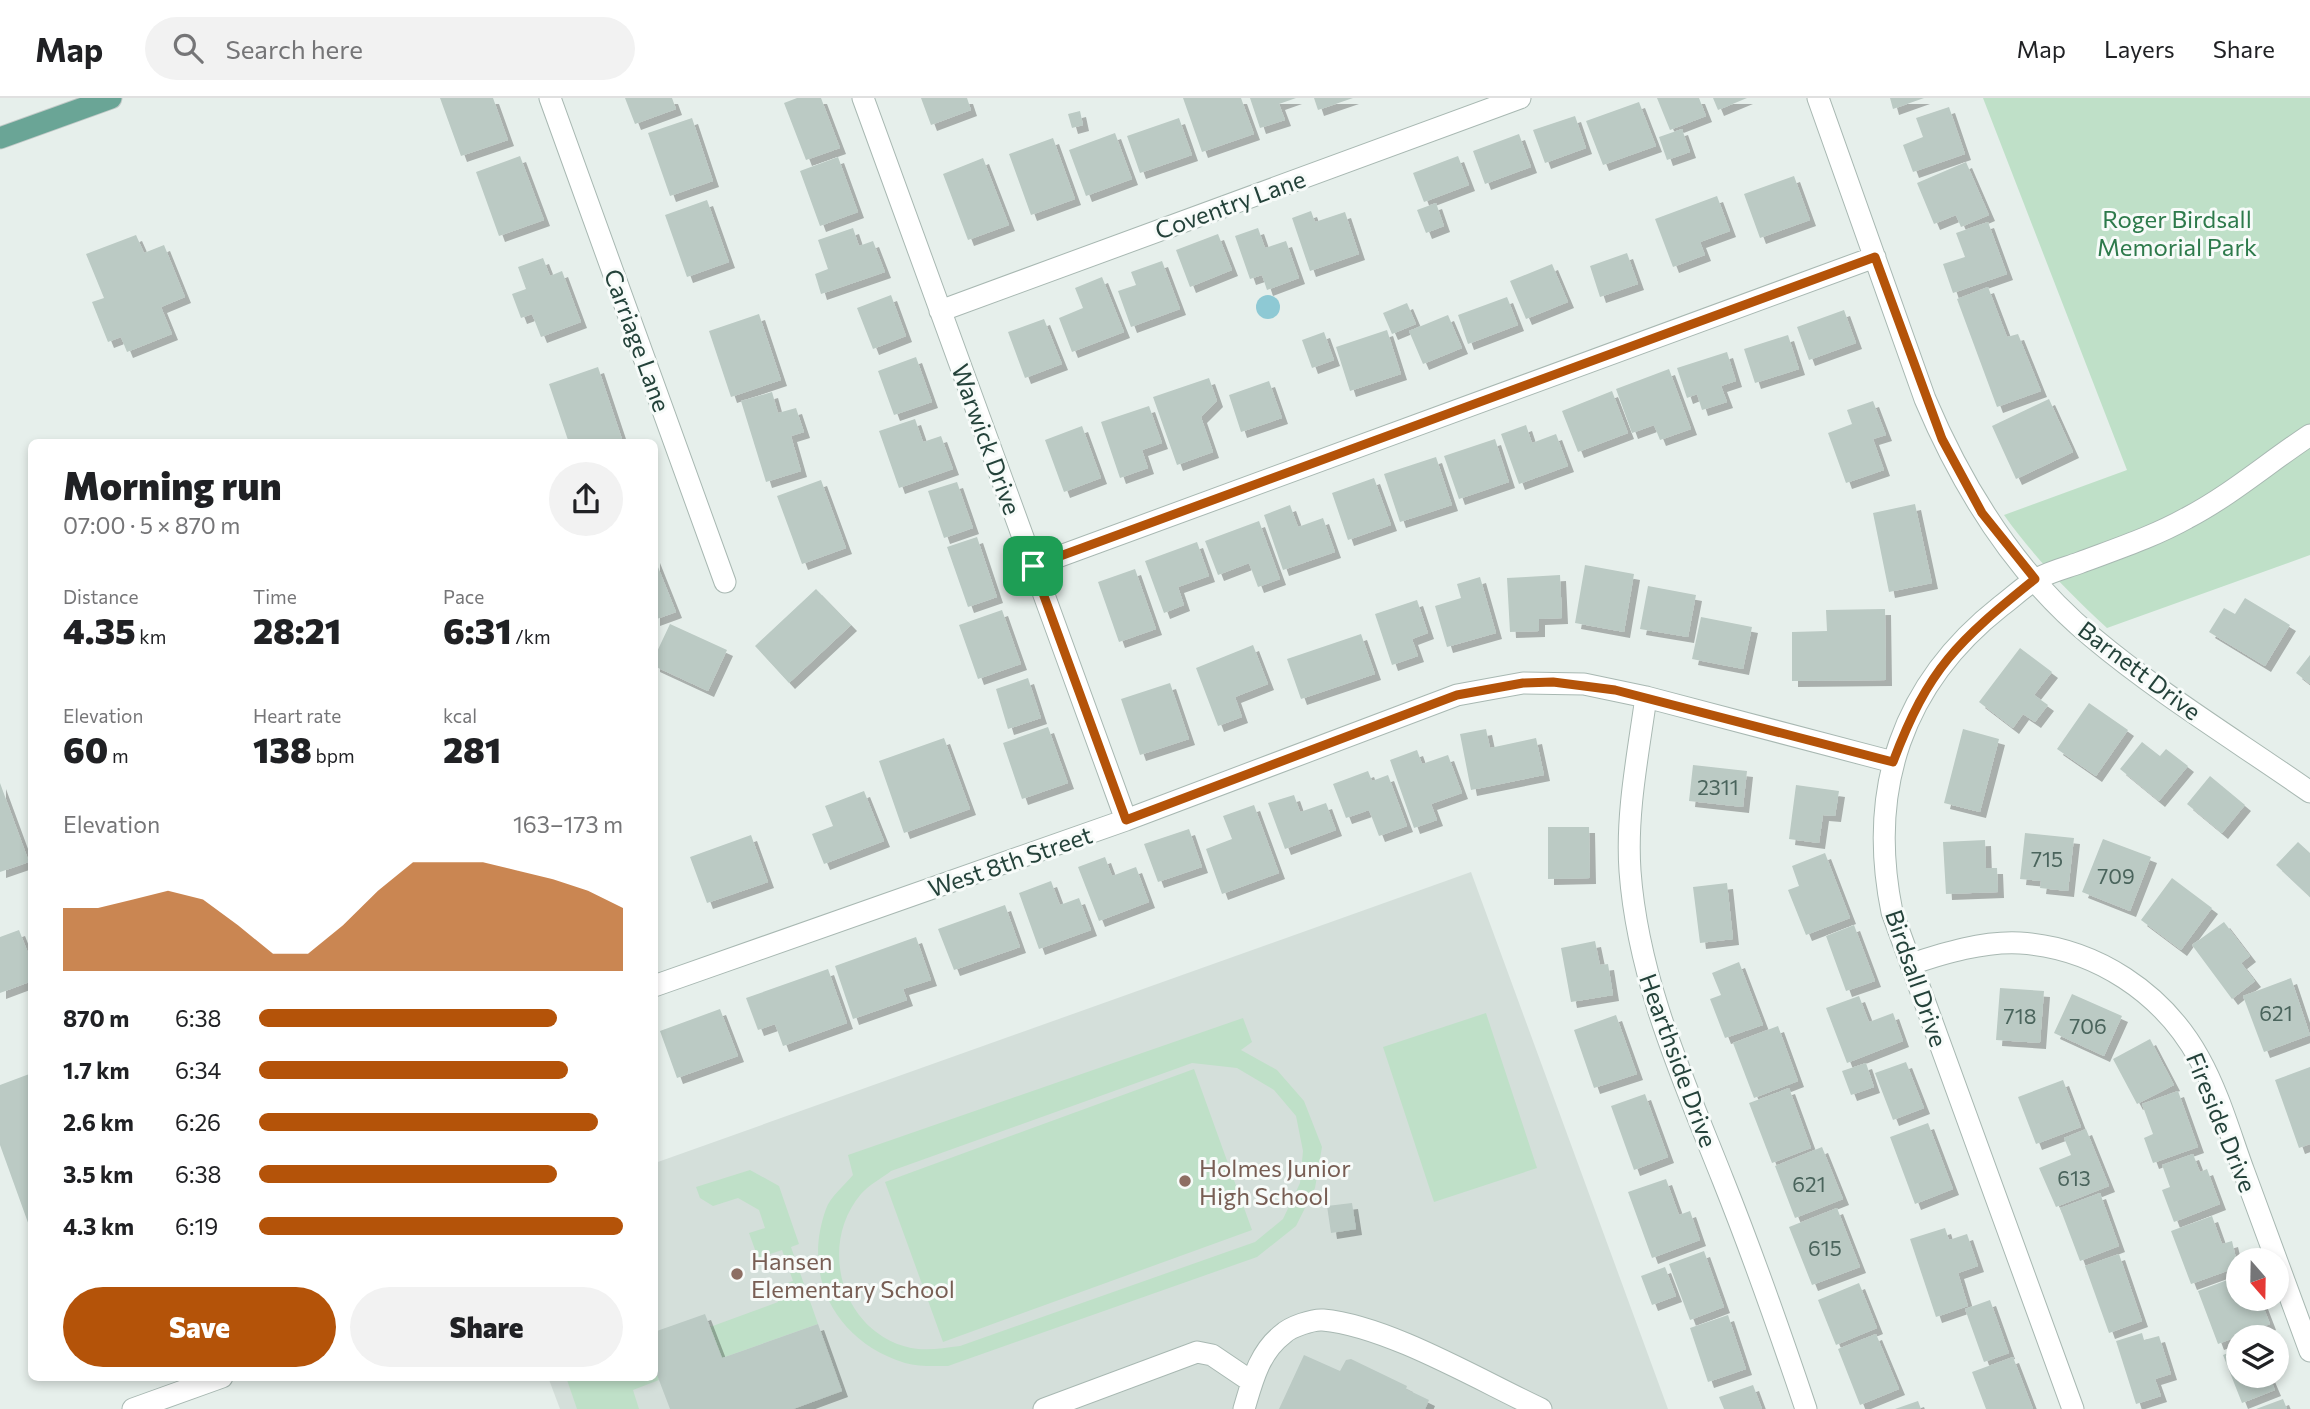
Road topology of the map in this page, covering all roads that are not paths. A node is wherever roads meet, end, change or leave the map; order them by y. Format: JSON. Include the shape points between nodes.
{"nodes":[{"id":1,"x":111,"y":98,"type":"edge"},
{"id":2,"x":550,"y":98,"type":"edge"},
{"id":3,"x":863,"y":98,"type":"edge"},
{"id":4,"x":1520,"y":98,"type":"edge"},
{"id":5,"x":1818,"y":98,"type":"edge"},
{"id":6,"x":0,"y":138,"type":"edge"},
{"id":7,"x":1875,"y":257,"type":"junction"},
{"id":8,"x":940,"y":311,"type":"junction"},
{"id":9,"x":2310,"y":435,"type":"edge"},
{"id":10,"x":1033,"y":566,"type":"junction"},
{"id":11,"x":2035,"y":579,"type":"junction"},
{"id":12,"x":726,"y":582,"type":"dead end"},
{"id":13,"x":1646,"y":697,"type":"junction"},
{"id":14,"x":1893,"y":762,"type":"junction"},
{"id":15,"x":2310,"y":792,"type":"edge"},
{"id":16,"x":1126,"y":820,"type":"junction"},
{"id":17,"x":1911,"y":964,"type":"junction"},
{"id":18,"x":658,"y":985,"type":"edge"},
{"id":19,"x":2310,"y":1350,"type":"edge"},
{"id":20,"x":211,"y":1381,"type":"edge"},
{"id":21,"x":1252,"y":1382,"type":"junction"},
{"id":22,"x":133,"y":1409,"type":"edge"},
{"id":23,"x":1044,"y":1409,"type":"edge"},
{"id":24,"x":1244,"y":1409,"type":"edge"},
{"id":25,"x":1541,"y":1409,"type":"edge"},
{"id":26,"x":1806,"y":1409,"type":"edge"},
{"id":27,"x":2073,"y":1409,"type":"edge"}],
"edges":[{"from":1,"to":6,"type":"main road"},
{"from":2,"to":12,"type":"street","name":"Carriage Lane"},
{"from":3,"to":8,"type":"street","name":"Warwick Drive"},
{"from":4,"to":8,"type":"street","name":"Coventry Lane"},
{"from":5,"to":7,"type":"street","name":"Barnett Drive"},
{"from":7,"to":10,"type":"street"},
{"from":7,"to":11,"type":"street","name":"Barnett Drive","via":[[1942,439],[1982,513]]},
{"from":8,"to":10,"type":"street","name":"Warwick Drive"},
{"from":9,"to":11,"type":"street","name":"Birdsall Drive","via":[[2186,519]]},
{"from":10,"to":16,"type":"street","name":"Warwick Drive"},
{"from":11,"to":14,"type":"street","name":"Birdsall Drive","via":[[1982,621],[1938,669],[1911,714]]},
{"from":11,"to":15,"type":"street","name":"Barnett Drive","via":[[2091,637]]},
{"from":13,"to":14,"type":"street","name":"West 8th Street"},
{"from":13,"to":16,"type":"street","name":"West 8th Street","via":[[1553,682],[1457,695]]},
{"from":13,"to":26,"type":"street","name":"Hearthside Drive","via":[[1630,832],[1630,870],[1642,955],[1665,1033],[1757,1266]]},
{"from":14,"to":17,"type":"street","name":"Birdsall Drive","via":[[1884,853],[1892,912]]},
{"from":16,"to":18,"type":"street","name":"West 8th Street"},
{"from":17,"to":19,"type":"street","name":"Fireside Drive","via":[[1963,950],[2020,943],[2102,964],[2150,995],[2185,1035],[2212,1084]]},
{"from":17,"to":27,"type":"street","name":"Birdsall Drive"},
{"from":20,"to":22,"type":"street"},
{"from":21,"to":23,"type":"street","via":[[1212,1355],[1198,1352]]},
{"from":21,"to":24,"type":"street"},
{"from":21,"to":25,"type":"street","via":[[1266,1352],[1284,1332],[1320,1319],[1372,1329]]}]}
